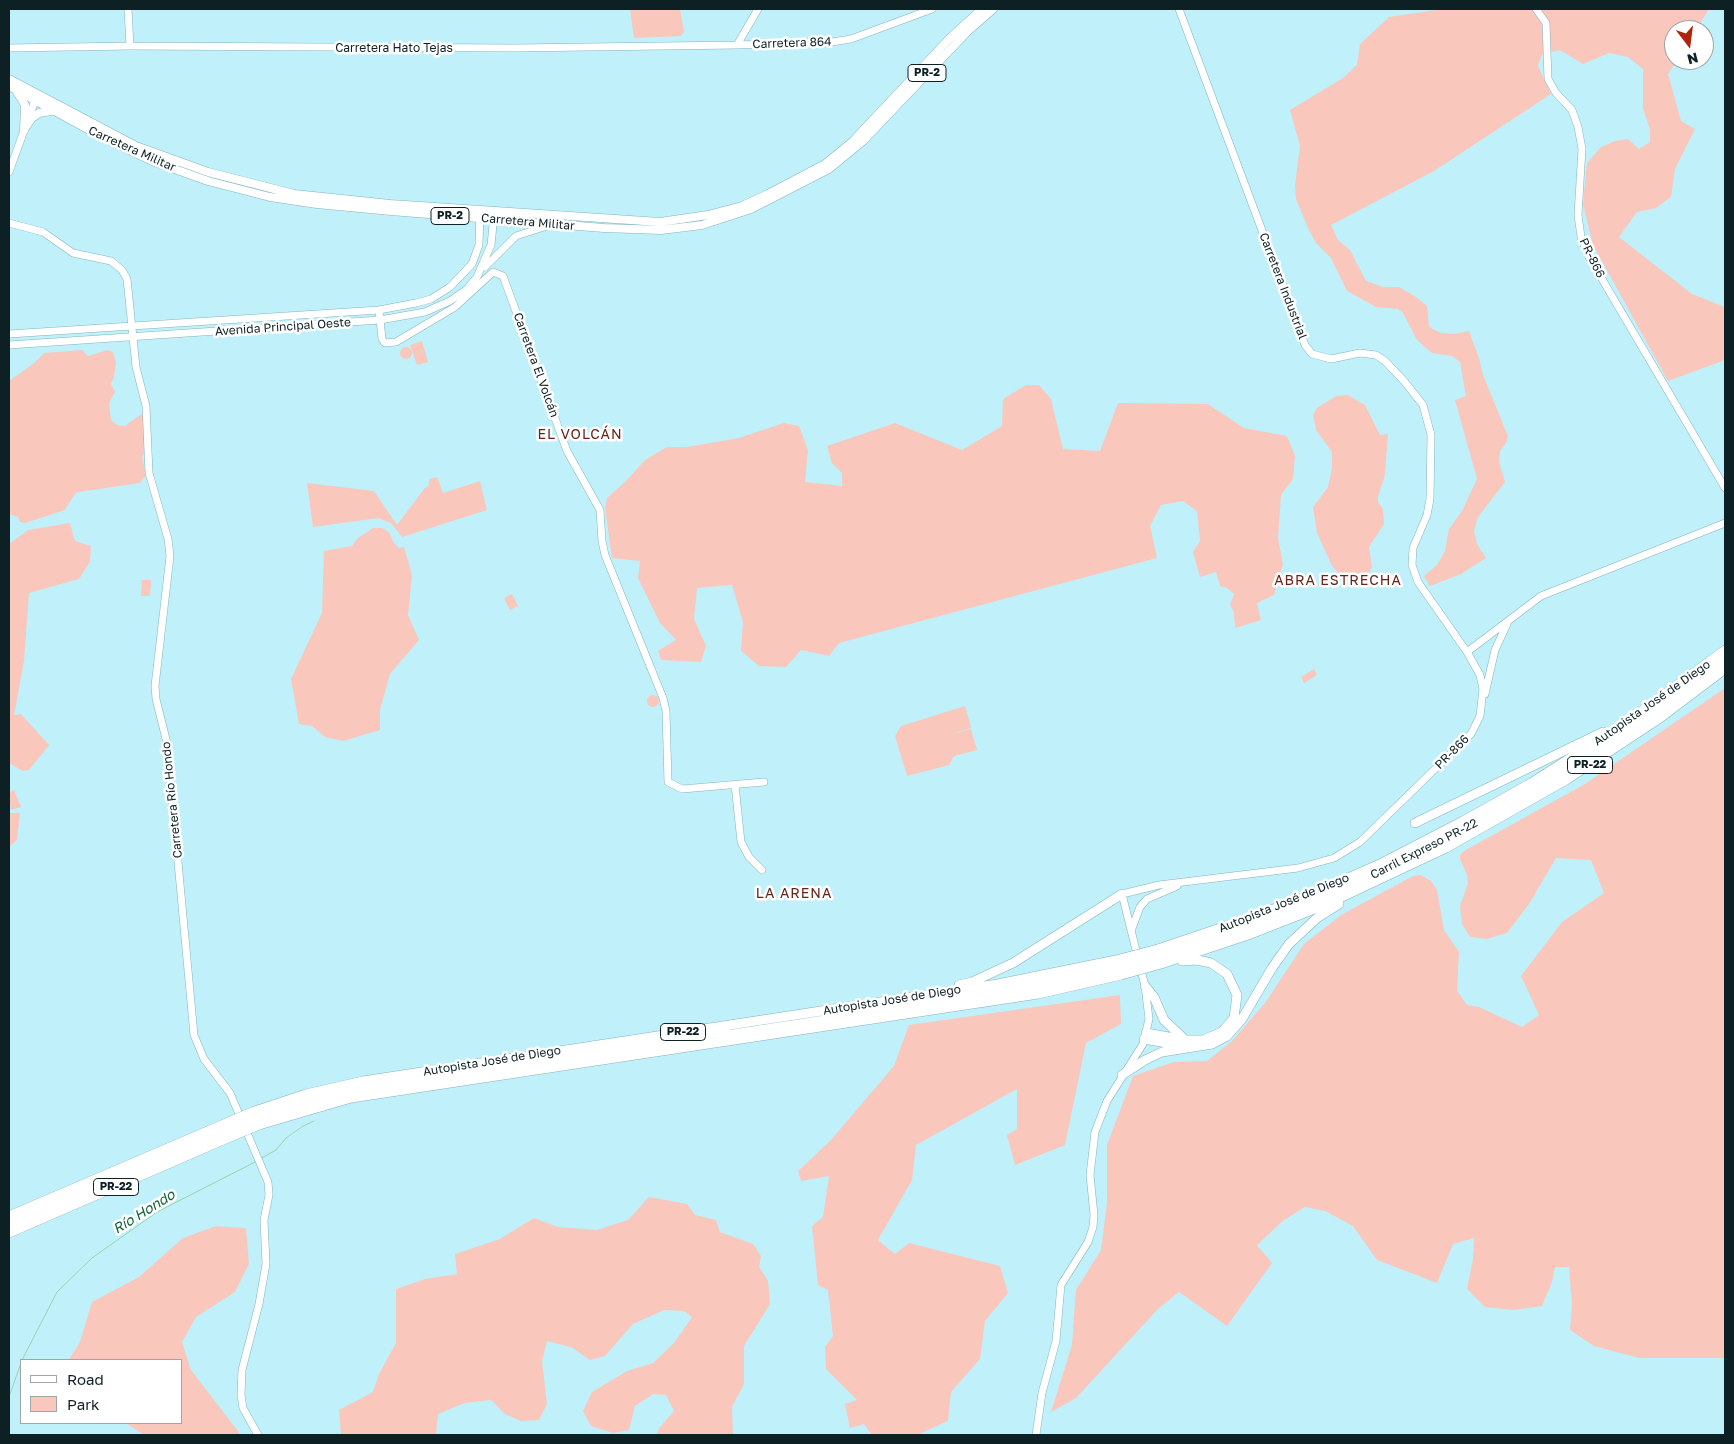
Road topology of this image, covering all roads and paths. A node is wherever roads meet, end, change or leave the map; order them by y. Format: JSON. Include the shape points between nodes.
{"nodes":[{"id":1,"x":128,"y":9,"type":"edge"},
{"id":2,"x":758,"y":9,"type":"edge"},
{"id":3,"x":932,"y":9,"type":"edge"},
{"id":4,"x":982,"y":9,"type":"edge"},
{"id":5,"x":993,"y":9,"type":"edge"},
{"id":6,"x":1179,"y":9,"type":"edge"},
{"id":7,"x":1536,"y":9,"type":"edge"},
{"id":8,"x":737,"y":45,"type":"junction"},
{"id":9,"x":130,"y":46,"type":"junction"},
{"id":10,"x":9,"y":48,"type":"edge"},
{"id":11,"x":9,"y":79,"type":"edge"},
{"id":12,"x":12,"y":88,"type":"edge"},
{"id":13,"x":36,"y":98,"type":"junction"},
{"id":14,"x":54,"y":112,"type":"junction"},
{"id":15,"x":24,"y":130,"type":"junction"},
{"id":16,"x":9,"y":172,"type":"edge"},
{"id":17,"x":480,"y":215,"type":"junction"},
{"id":18,"x":493,"y":216,"type":"junction"},
{"id":19,"x":9,"y":223,"type":"edge"},
{"id":20,"x":552,"y":224,"type":"junction"},
{"id":21,"x":477,"y":277,"type":"junction"},
{"id":22,"x":379,"y":310,"type":"junction"},
{"id":23,"x":380,"y":320,"type":"junction"},
{"id":24,"x":132,"y":326,"type":"junction"},
{"id":25,"x":9,"y":334,"type":"edge"},
{"id":26,"x":133,"y":337,"type":"junction"},
{"id":27,"x":9,"y":347,"type":"edge"},
{"id":28,"x":1725,"y":488,"type":"edge"},
{"id":29,"x":1725,"y":524,"type":"edge"},
{"id":30,"x":1516,"y":613,"type":"junction"},
{"id":31,"x":1725,"y":650,"type":"edge"},
{"id":32,"x":1468,"y":652,"type":"junction"},
{"id":33,"x":1725,"y":660,"type":"edge"},
{"id":34,"x":1725,"y":669,"type":"edge"},
{"id":35,"x":1482,"y":706,"type":"junction"},
{"id":36,"x":1624,"y":724,"type":"junction"},
{"id":37,"x":764,"y":782,"type":"dead end"},
{"id":38,"x":735,"y":785,"type":"junction"},
{"id":39,"x":1415,"y":823,"type":"dead end"},
{"id":40,"x":1442,"y":841,"type":"junction"},
{"id":41,"x":1416,"y":854,"type":"junction"},
{"id":42,"x":762,"y":870,"type":"dead end"},
{"id":43,"x":1187,"y":882,"type":"junction"},
{"id":44,"x":1357,"y":891,"type":"junction"},
{"id":45,"x":1122,"y":894,"type":"junction"},
{"id":46,"x":1130,"y":932,"type":"junction"},
{"id":47,"x":1161,"y":958,"type":"junction"},
{"id":48,"x":1118,"y":967,"type":"junction"},
{"id":49,"x":1145,"y":986,"type":"junction"},
{"id":50,"x":889,"y":1001,"type":"junction"},
{"id":51,"x":1145,"y":1036,"type":"junction"},
{"id":52,"x":1187,"y":1043,"type":"junction"},
{"id":53,"x":1122,"y":1075,"type":"junction"},
{"id":54,"x":256,"y":1119,"type":"junction"},
{"id":55,"x":220,"y":1133,"type":"junction"},
{"id":56,"x":9,"y":1216,"type":"edge"},
{"id":57,"x":9,"y":1225,"type":"edge"},
{"id":58,"x":9,"y":1233,"type":"edge"},
{"id":59,"x":258,"y":1435,"type":"edge"},
{"id":60,"x":1036,"y":1435,"type":"edge"}],
"edges":[{"from":1,"to":9,"type":"street"},
{"from":2,"to":8,"type":"street"},
{"from":3,"to":8,"type":"street","name":"Carretera 864","via":[[842,41]]},
{"from":4,"to":18,"type":"main road","name":"Carretera Militar","number":"PR-2","via":[[841,152],[815,170],[753,201],[708,215],[660,222]]},
{"from":5,"to":20,"type":"main road","name":"Carretera Militar","number":"PR-2","via":[[851,152],[829,169],[771,200],[719,220],[676,229]]},
{"from":6,"to":32,"type":"street","name":"Carretera Industrial","via":[[1305,345],[1312,354],[1331,359],[1360,353],[1376,355],[1404,381],[1423,405],[1431,435],[1430,499],[1413,548],[1412,565],[1418,582]]},
{"from":7,"to":28,"type":"street","name":"PR-866","number":"PR-866","via":[[1546,23],[1548,79],[1572,110],[1578,127],[1582,149],[1578,215],[1581,237],[1589,257]]},
{"from":8,"to":9,"type":"street","name":"Carretera Hato Tejas","via":[[515,48]]},
{"from":9,"to":10,"type":"street","name":"Carretera Hato Tejas"},
{"from":11,"to":13,"type":"main road","name":"Carretera Militar","number":"PR-2"},
{"from":12,"to":13,"type":"main road","name":"Carretera Militar","number":"PR-2"},
{"from":12,"to":15,"type":"main road","via":[[25,105]]},
{"from":13,"to":14,"type":"main road","name":"Carretera Militar","number":"PR-2"},
{"from":13,"to":15,"type":"street"},
{"from":13,"to":17,"type":"main road","name":"Carretera Militar","number":"PR-2","via":[[154,153],[208,172],[294,194]]},
{"from":14,"to":15,"type":"main road","via":[[39,113]]},
{"from":14,"to":17,"type":"main road","name":"Carretera Militar","number":"PR-2","via":[[152,161],[208,181],[270,197],[316,204]]},
{"from":15,"to":16,"type":"street"},
{"from":17,"to":18,"type":"main road","name":"Carretera Militar","number":"PR-2"},
{"from":17,"to":22,"type":"street","name":"Avenida Principal Oeste","via":[[479,245],[475,256],[450,287],[416,303]]},
{"from":18,"to":20,"type":"main road","name":"Carretera Militar","number":"PR-2"},
{"from":18,"to":21,"type":"street","name":"Avenida Principal Oeste","via":[[491,245]]},
{"from":19,"to":24,"type":"street","name":"Carretera Río Hondo","via":[[43,232],[73,253],[111,261],[122,270],[127,279]]},
{"from":20,"to":21,"type":"street","via":[[516,236]]},
{"from":21,"to":23,"type":"street","name":"Avenida Principal Oeste","via":[[467,289],[441,306]]},
{"from":22,"to":23,"type":"street","name":"Carretera El Volcán"},
{"from":22,"to":24,"type":"street","name":"Avenida Principal Oeste"},
{"from":23,"to":26,"type":"street","name":"Avenida Principal Oeste"},
{"from":23,"to":38,"type":"street","name":"Carretera El Volcán","via":[[384,342],[396,342],[455,307],[493,272],[503,276],[567,450],[600,510],[605,555],[663,698],[668,782],[682,789]]},
{"from":24,"to":25,"type":"street","name":"Avenida Principal Oeste"},
{"from":24,"to":26,"type":"street","name":"Carretera Río Hondo"},
{"from":26,"to":27,"type":"street","name":"Avenida Principal Oeste"},
{"from":26,"to":59,"type":"street","name":"Carretera Río Hondo","via":[[136,367],[146,406],[149,473],[170,556],[156,700],[167,743],[194,1035],[204,1059],[230,1092],[256,1150],[268,1196],[264,1220],[266,1264],[242,1370],[243,1408]]},
{"from":29,"to":30,"type":"street","via":[[1541,596]]},
{"from":30,"to":32,"type":"street"},
{"from":30,"to":35,"type":"street","via":[[1502,630],[1494,650]]},
{"from":31,"to":36,"type":"highway","name":"Autopista José de Diego","number":"PR-22"},
{"from":32,"to":35,"type":"street","name":"PR-866","number":"PR-866","via":[[1480,675]]},
{"from":33,"to":40,"type":"highway","name":"Carril Expreso PR-22","via":[[1655,713],[1596,752],[1536,790]]},
{"from":34,"to":40,"type":"highway","name":"Autopista José de Diego","number":"PR-22","via":[[1660,718],[1548,791]]},
{"from":35,"to":43,"type":"street","name":"PR-866","number":"PR-866","via":[[1471,734],[1453,753],[1360,842],[1334,858],[1298,868]]},
{"from":36,"to":39,"type":"highway"},
{"from":36,"to":40,"type":"highway","name":"Autopista José de Diego","number":"PR-22"},
{"from":37,"to":38,"type":"street","name":"Carretera El Volcán"},
{"from":38,"to":42,"type":"street","via":[[741,842],[749,857]]},
{"from":40,"to":41,"type":"highway","name":"Autopista José de Diego","number":"PR-22"},
{"from":40,"to":41,"type":"highway","name":"Autopista José de Diego","number":"PR-22"},
{"from":41,"to":44,"type":"highway","name":"Autopista José de Diego","number":"PR-22"},
{"from":41,"to":47,"type":"highway","name":"Autopista José de Diego","number":"PR-22","via":[[1348,878]]},
{"from":43,"to":45,"type":"street","name":"PR-866","number":"PR-866"},
{"from":43,"to":46,"type":"street","via":[[1147,899],[1140,907]]},
{"from":44,"to":47,"type":"highway","name":"Autopista José de Diego","number":"PR-22","via":[[1248,935]]},
{"from":44,"to":52,"type":"highway","via":[[1317,918],[1289,944],[1228,1036],[1212,1044]]},
{"from":45,"to":46,"type":"street"},
{"from":45,"to":50,"type":"highway","via":[[990,974],[964,984],[912,993]]},
{"from":46,"to":49,"type":"street"},
{"from":47,"to":48,"type":"highway","name":"Autopista José de Diego","number":"PR-22","bridge":true},
{"from":47,"to":48,"type":"highway","name":"Autopista José de Diego","number":"PR-22","bridge":true},
{"from":47,"to":52,"type":"highway","via":[[1211,963],[1226,974],[1237,995],[1234,1018],[1222,1032]]},
{"from":48,"to":50,"type":"highway","name":"Autopista José de Diego","number":"PR-22"},
{"from":48,"to":54,"type":"highway","via":[[1003,992],[750,1027],[358,1090]]},
{"from":48,"to":54,"type":"highway","name":"Autopista José de Diego","number":"PR-22","via":[[1038,994],[351,1098]]},
{"from":49,"to":51,"type":"street","via":[[1149,1006]]},
{"from":49,"to":52,"type":"highway","via":[[1154,996],[1164,1020]]},
{"from":50,"to":54,"type":"highway","name":"Autopista José de Diego","number":"PR-22","via":[[363,1081],[306,1094]]},
{"from":51,"to":52,"type":"highway"},
{"from":51,"to":53,"type":"street"},
{"from":52,"to":53,"type":"highway","via":[[1154,1055]]},
{"from":53,"to":60,"type":"street","via":[[1095,1132],[1090,1174],[1093,1227],[1088,1242],[1061,1285],[1056,1342],[1042,1393]]},
{"from":54,"to":55,"type":"highway","name":"Autopista José de Diego","number":"PR-22","bridge":true},
{"from":54,"to":55,"type":"highway","name":"Autopista José de Diego","number":"PR-22","bridge":true},
{"from":55,"to":56,"type":"highway","name":"Autopista José de Diego","number":"PR-22"},
{"from":55,"to":57,"type":"highway"},
{"from":55,"to":58,"type":"highway","name":"Autopista José de Diego","number":"PR-22"}]}
